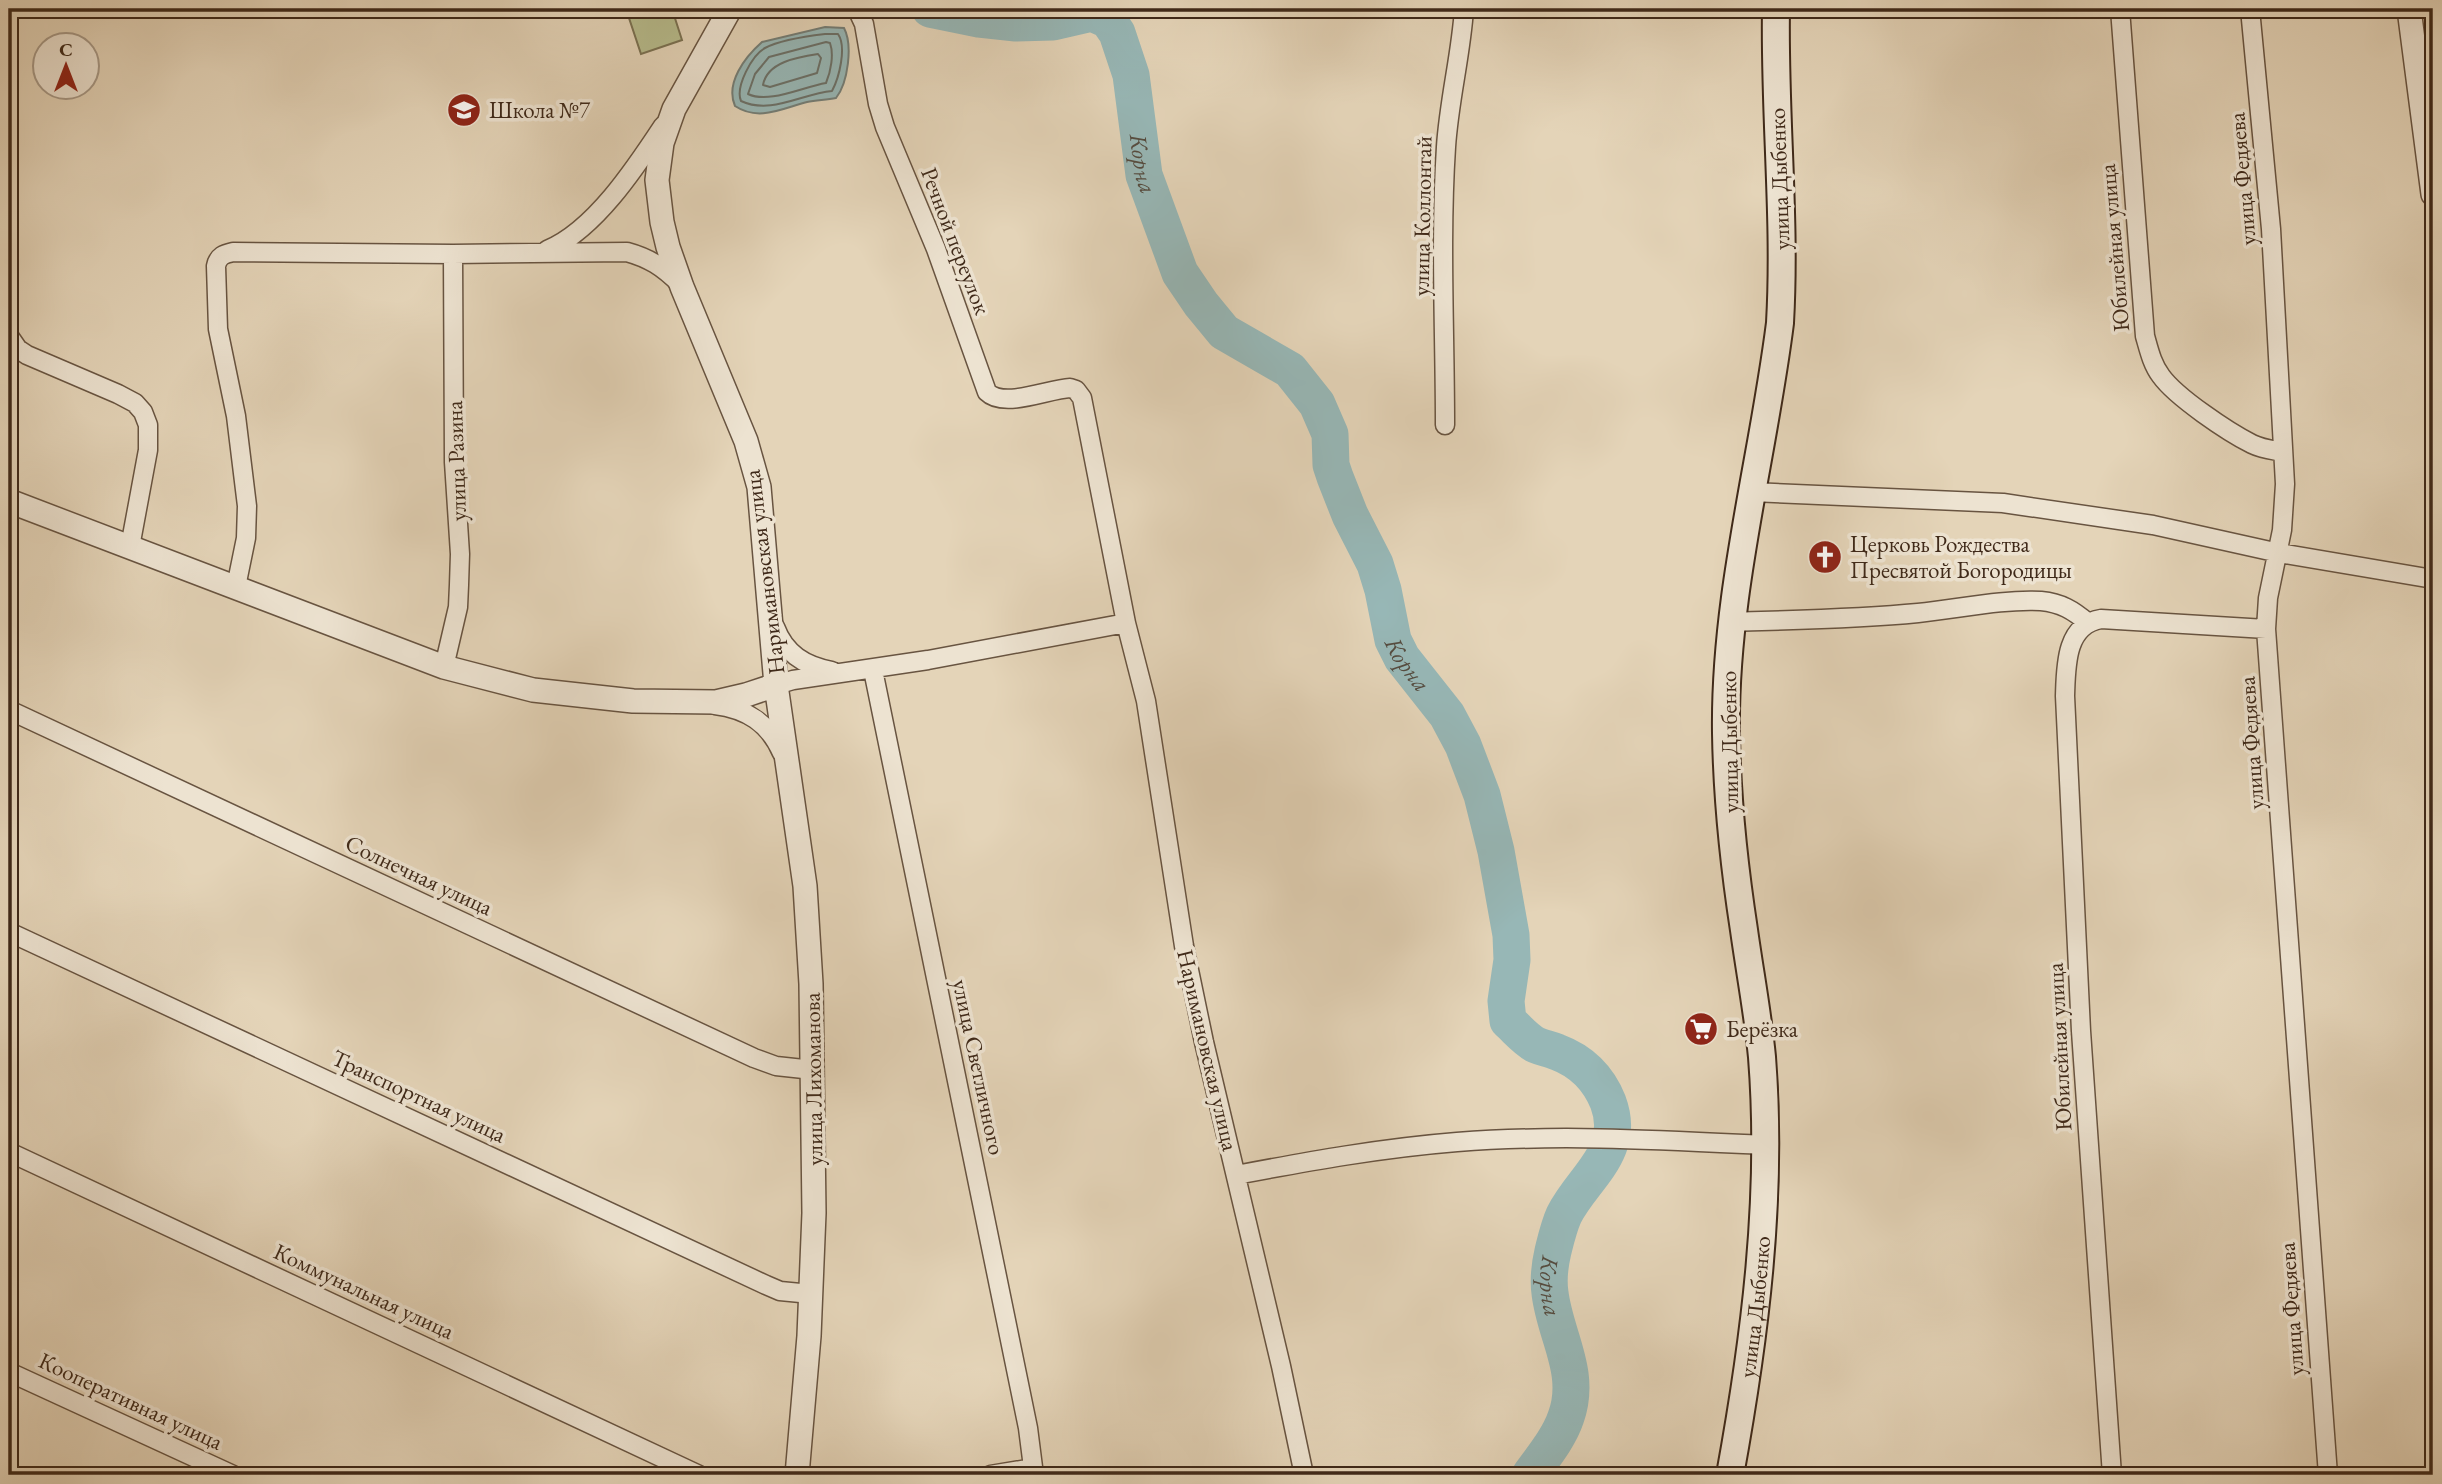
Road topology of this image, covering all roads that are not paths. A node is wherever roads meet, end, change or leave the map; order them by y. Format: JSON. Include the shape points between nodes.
{"nodes":[{"id":1,"x":730,"y":9,"type":"edge"},
{"id":2,"x":858,"y":9,"type":"edge"},
{"id":3,"x":1464,"y":9,"type":"edge"},
{"id":4,"x":1776,"y":9,"type":"edge"},
{"id":5,"x":2120,"y":9,"type":"edge"},
{"id":6,"x":2250,"y":9,"type":"edge"},
{"id":7,"x":2409,"y":9,"type":"edge"},
{"id":8,"x":674,"y":109,"type":"junction"},
{"id":9,"x":2433,"y":194,"type":"edge"},
{"id":10,"x":541,"y":253,"type":"junction"},
{"id":11,"x":453,"y":254,"type":"junction"},
{"id":12,"x":682,"y":287,"type":"junction"},
{"id":13,"x":9,"y":336,"type":"edge"},
{"id":14,"x":1082,"y":398,"type":"joint"},
{"id":15,"x":1445,"y":425,"type":"dead end"},
{"id":16,"x":2283,"y":452,"type":"junction"},
{"id":17,"x":1752,"y":492,"type":"junction"},
{"id":18,"x":9,"y":501,"type":"edge"},
{"id":19,"x":130,"y":547,"type":"junction"},
{"id":20,"x":2279,"y":554,"type":"junction"},
{"id":21,"x":2433,"y":579,"type":"edge"},
{"id":22,"x":236,"y":587,"type":"junction"},
{"id":23,"x":771,"y":615,"type":"junction"},
{"id":24,"x":1731,"y":622,"type":"junction"},
{"id":25,"x":1126,"y":623,"type":"junction"},
{"id":26,"x":2088,"y":623,"type":"junction"},
{"id":27,"x":2266,"y":629,"type":"junction"},
{"id":28,"x":444,"y":667,"type":"junction"},
{"id":29,"x":873,"y":670,"type":"junction"},
{"id":30,"x":846,"y":673,"type":"junction"},
{"id":31,"x":776,"y":685,"type":"junction"},
{"id":32,"x":698,"y":703,"type":"junction"},
{"id":33,"x":9,"y":710,"type":"edge"},
{"id":34,"x":789,"y":769,"type":"junction"},
{"id":35,"x":9,"y":932,"type":"edge"},
{"id":36,"x":813,"y":1070,"type":"junction"},
{"id":37,"x":1765,"y":1145,"type":"junction"},
{"id":38,"x":9,"y":1152,"type":"edge"},
{"id":39,"x":1236,"y":1175,"type":"junction"},
{"id":40,"x":811,"y":1294,"type":"junction"},
{"id":41,"x":9,"y":1372,"type":"edge"},
{"id":42,"x":1034,"y":1471,"type":"edge"},
{"id":43,"x":233,"y":1475,"type":"edge"},
{"id":44,"x":699,"y":1475,"type":"edge"},
{"id":45,"x":797,"y":1475,"type":"edge"},
{"id":46,"x":990,"y":1475,"type":"edge"},
{"id":47,"x":1304,"y":1475,"type":"edge"},
{"id":48,"x":1730,"y":1475,"type":"edge"},
{"id":49,"x":2112,"y":1475,"type":"edge"},
{"id":50,"x":2328,"y":1475,"type":"edge"}],
"edges":[{"from":1,"to":8,"type":"street","name":"Наримановская улица"},
{"from":2,"to":14,"type":"street","name":"Речной переулок","via":[[885,127],[936,249],[987,392],[1007,399],[1070,388]]},
{"from":3,"to":15,"type":"street","name":"улица Коллонтай","via":[[1446,157]]},
{"from":4,"to":17,"type":"main road","name":"улица Дыбенко","via":[[1782,282],[1774,366]]},
{"from":5,"to":16,"type":"street","name":"Юбилейная улица","via":[[2145,336],[2151,357],[2177,393],[2253,445]]},
{"from":6,"to":16,"type":"street","name":"улица Федяева","via":[[2272,229]]},
{"from":7,"to":9,"type":"street"},
{"from":8,"to":10,"type":"street","name":"Наримановская улица","via":[[611,197],[569,238]]},
{"from":8,"to":12,"type":"street","name":"Наримановская улица","via":[[662,143],[657,180],[662,222]]},
{"from":10,"to":11,"type":"street","name":"Наримановская улица"},
{"from":10,"to":12,"type":"street","name":"Наримановская улица","via":[[627,252],[659,264]]},
{"from":11,"to":22,"type":"street","name":"Наримановская улица","via":[[233,252],[218,260],[218,329],[238,427],[247,506]]},
{"from":11,"to":28,"type":"street","name":"улица Разина","via":[[454,463],[460,554],[458,607]]},
{"from":12,"to":23,"type":"street","name":"Наримановская улица","via":[[753,465],[762,508]]},
{"from":13,"to":19,"type":"street","via":[[27,355],[118,394],[143,412],[148,450]]},
{"from":14,"to":25,"type":"street","name":"Наримановская улица"},
{"from":16,"to":20,"type":"street","name":"улица Федяева","via":[[2285,494]]},
{"from":17,"to":20,"type":"street","via":[[2003,503],[2153,525]]},
{"from":17,"to":24,"type":"main road","name":"улица Дыбенко"},
{"from":18,"to":19,"type":"street"},
{"from":19,"to":22,"type":"street"},
{"from":20,"to":21,"type":"street"},
{"from":20,"to":27,"type":"street","name":"улица Федяева"},
{"from":22,"to":28,"type":"street"},
{"from":23,"to":30,"type":"street","via":[[789,652],[817,668]]},
{"from":23,"to":31,"type":"street","name":"Наримановская улица"},
{"from":24,"to":26,"type":"street","via":[[1874,617],[2041,601],[2066,607]]},
{"from":24,"to":37,"type":"main road","name":"улица Дыбенко","via":[[1727,781],[1761,1055]]},
{"from":25,"to":29,"type":"street","name":"Наримановская улица"},
{"from":25,"to":39,"type":"street","name":"Наримановская улица","via":[[1146,701],[1184,946]]},
{"from":26,"to":27,"type":"street","via":[[2112,619]]},
{"from":26,"to":49,"type":"street","name":"Юбилейная улица","via":[[2072,640],[2065,696],[2081,1031]]},
{"from":27,"to":50,"type":"street","name":"улица Федяева"},
{"from":28,"to":32,"type":"street","via":[[562,695]]},
{"from":29,"to":30,"type":"street","name":"Наримановская улица"},
{"from":29,"to":42,"type":"street","name":"улица Светличного"},
{"from":30,"to":31,"type":"street","name":"Наримановская улица"},
{"from":31,"to":32,"type":"street","via":[[730,700]]},
{"from":31,"to":34,"type":"street","name":"улица Лихоманова"},
{"from":32,"to":34,"type":"street","via":[[730,707],[756,718],[773,736]]},
{"from":33,"to":36,"type":"street","name":"Солнечная улица","via":[[754,1058]]},
{"from":34,"to":36,"type":"street","name":"улица Лихоманова","via":[[809,933]]},
{"from":35,"to":40,"type":"street","name":"Транспортная улица","via":[[766,1285]]},
{"from":36,"to":40,"type":"street","name":"улица Лихоманова"},
{"from":37,"to":39,"type":"street","via":[[1588,1137],[1433,1144]]},
{"from":37,"to":48,"type":"main road","name":"улица Дыбенко","via":[[1753,1333]]},
{"from":38,"to":44,"type":"street","name":"Коммунальная улица"},
{"from":39,"to":47,"type":"street","name":"Наримановская улица"},
{"from":40,"to":45,"type":"street","name":"улица Лихоманова"},
{"from":41,"to":43,"type":"street","name":"Кооперативная улица"},
{"from":42,"to":46,"type":"street"}]}
